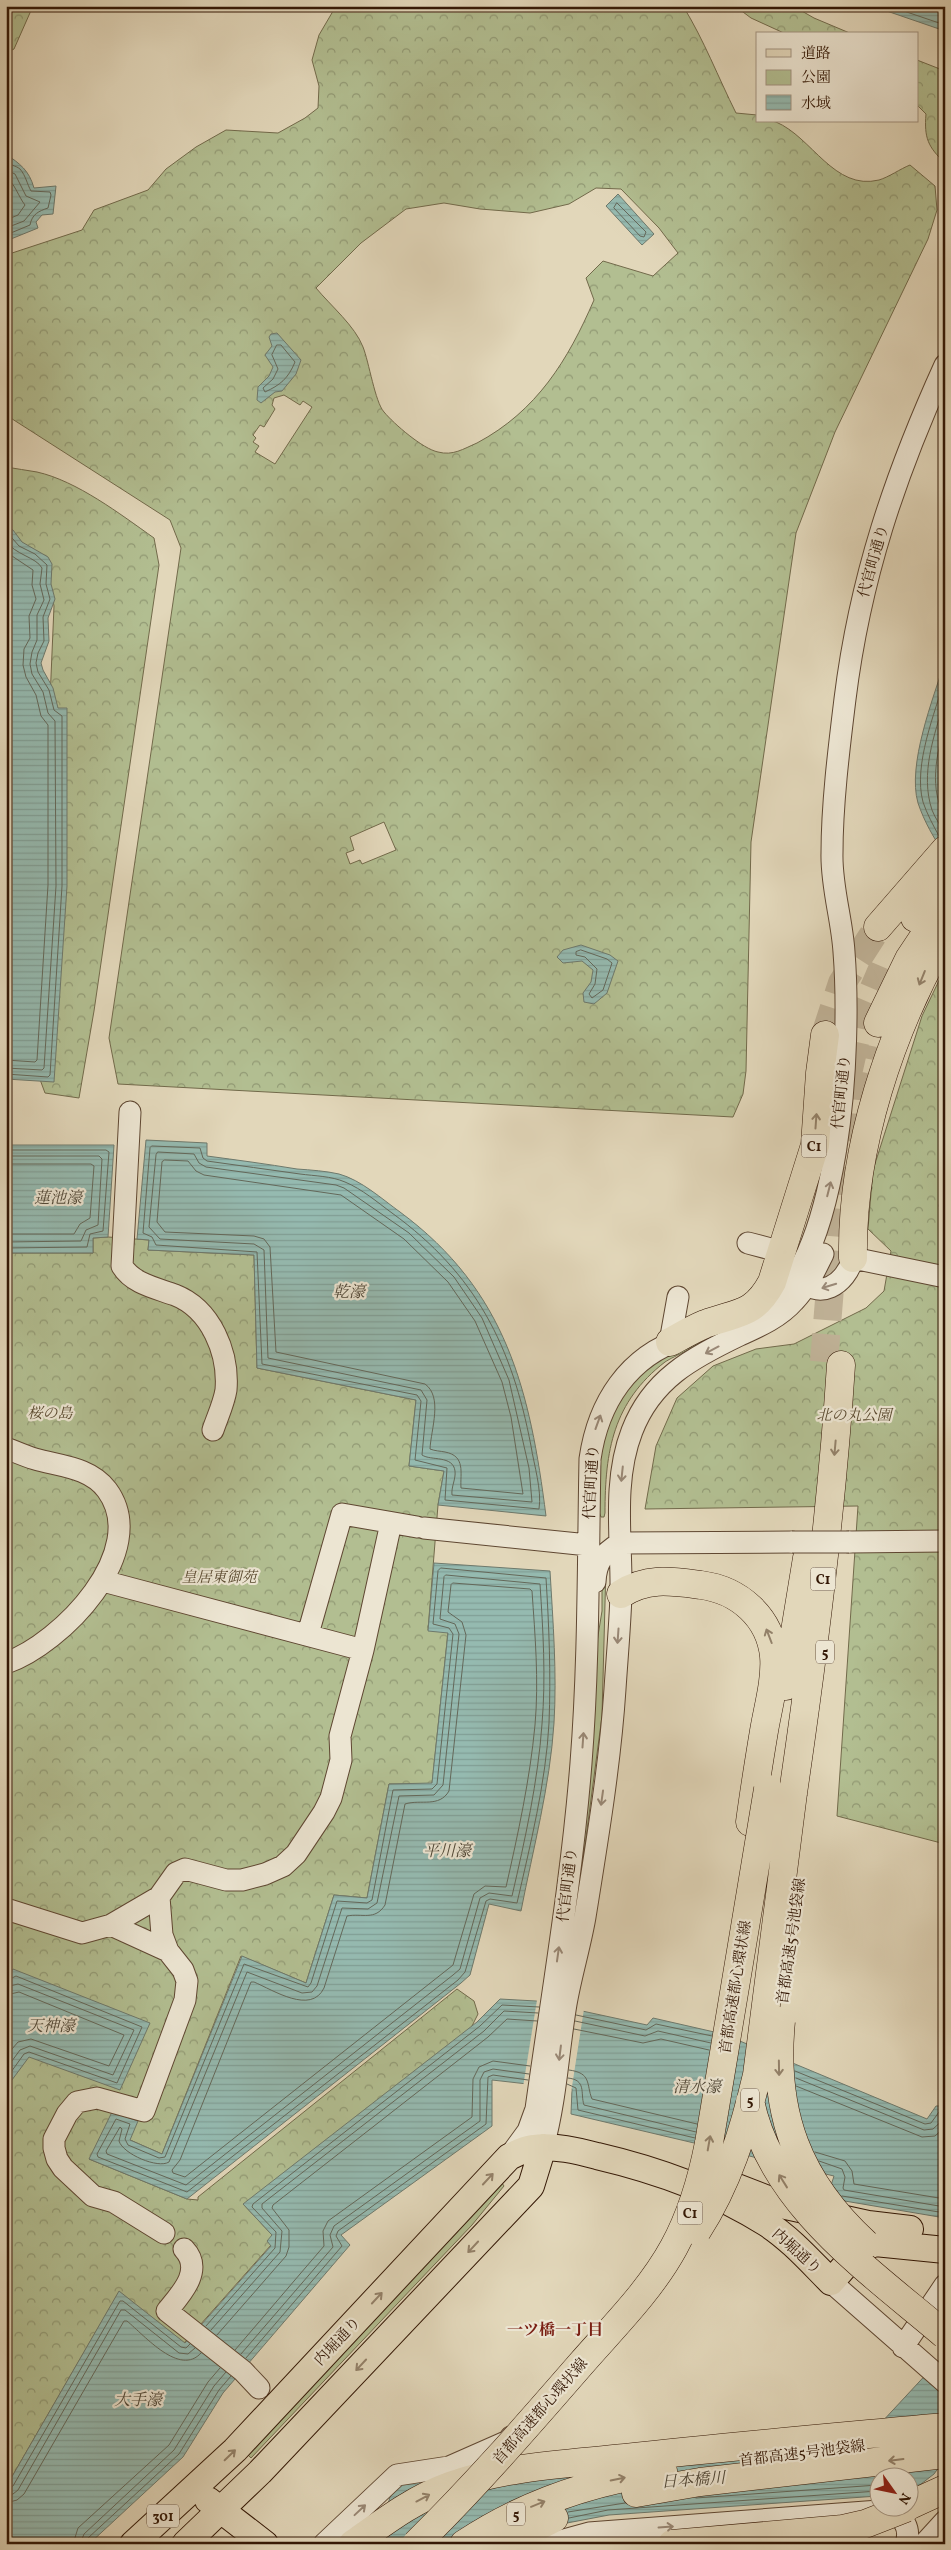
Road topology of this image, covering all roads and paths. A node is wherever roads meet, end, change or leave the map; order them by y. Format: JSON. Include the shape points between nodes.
{"nodes":[{"id":1,"x":945,"y":365,"type":"edge"},
{"id":2,"x":945,"y":850,"type":"edge"},
{"id":3,"x":945,"y":879,"type":"edge"},
{"id":4,"x":934,"y":908,"type":"edge"},
{"id":5,"x":878,"y":927,"type":"tunnel mouth"},
{"id":6,"x":883,"y":967,"type":"tunnel mouth"},
{"id":7,"x":878,"y":1023,"type":"tunnel mouth"},
{"id":8,"x":825,"y":1035,"type":"tunnel mouth"},
{"id":9,"x":130,"y":1112,"type":"dead end"},
{"id":10,"x":748,"y":1243,"type":"dead end"},
{"id":11,"x":852,"y":1258,"type":"junction"},
{"id":12,"x":795,"y":1270,"type":"junction"},
{"id":13,"x":945,"y":1277,"type":"edge"},
{"id":14,"x":678,"y":1297,"type":"dead end"},
{"id":15,"x":670,"y":1342,"type":"junction"},
{"id":16,"x":213,"y":1430,"type":"dead end"},
{"id":17,"x":6,"y":1448,"type":"edge"},
{"id":18,"x":830,"y":1509,"type":"joint"},
{"id":19,"x":391,"y":1523,"type":"junction"},
{"id":20,"x":945,"y":1541,"type":"edge"},
{"id":21,"x":620,"y":1543,"type":"junction"},
{"id":22,"x":588,"y":1545,"type":"junction"},
{"id":23,"x":103,"y":1580,"type":"junction"},
{"id":24,"x":803,"y":1586,"type":"joint"},
{"id":25,"x":621,"y":1594,"type":"junction"},
{"id":26,"x":308,"y":1634,"type":"junction"},
{"id":27,"x":586,"y":1646,"type":"junction"},
{"id":28,"x":364,"y":1650,"type":"junction"},
{"id":29,"x":6,"y":1663,"type":"edge"},
{"id":30,"x":607,"y":1758,"type":"junction"},
{"id":31,"x":580,"y":1773,"type":"junction"},
{"id":32,"x":781,"y":1791,"type":"junction"},
{"id":33,"x":159,"y":1897,"type":"junction"},
{"id":34,"x":6,"y":1909,"type":"edge"},
{"id":35,"x":111,"y":1925,"type":"junction"},
{"id":36,"x":168,"y":1951,"type":"junction"},
{"id":37,"x":558,"y":2003,"type":"junction"},
{"id":38,"x":544,"y":2110,"type":"junction"},
{"id":39,"x":543,"y":2147,"type":"junction"},
{"id":40,"x":508,"y":2157,"type":"junction"},
{"id":41,"x":709,"y":2184,"type":"junction"},
{"id":42,"x":164,"y":2234,"type":"dead end"},
{"id":43,"x":945,"y":2234,"type":"edge"},
{"id":44,"x":184,"y":2249,"type":"dead end"},
{"id":45,"x":945,"y":2250,"type":"edge"},
{"id":46,"x":832,"y":2282,"type":"junction"},
{"id":47,"x":945,"y":2285,"type":"edge"},
{"id":48,"x":945,"y":2311,"type":"edge"},
{"id":49,"x":945,"y":2334,"type":"edge"},
{"id":50,"x":903,"y":2347,"type":"junction"},
{"id":51,"x":945,"y":2382,"type":"edge"},
{"id":52,"x":259,"y":2388,"type":"dead end"},
{"id":53,"x":945,"y":2427,"type":"edge"},
{"id":54,"x":945,"y":2436,"type":"edge"},
{"id":55,"x":945,"y":2454,"type":"edge"},
{"id":56,"x":194,"y":2489,"type":"junction"},
{"id":57,"x":945,"y":2489,"type":"edge"},
{"id":58,"x":918,"y":2501,"type":"edge"},
{"id":59,"x":945,"y":2502,"type":"edge"},
{"id":60,"x":918,"y":2508,"type":"edge"},
{"id":61,"x":222,"y":2511,"type":"junction"},
{"id":62,"x":868,"y":2511,"type":"edge"},
{"id":63,"x":841,"y":2514,"type":"junction"},
{"id":64,"x":879,"y":2518,"type":"edge"},
{"id":65,"x":900,"y":2518,"type":"edge"},
{"id":66,"x":945,"y":2521,"type":"edge"},
{"id":67,"x":133,"y":2544,"type":"edge"},
{"id":68,"x":184,"y":2544,"type":"edge"},
{"id":69,"x":265,"y":2544,"type":"edge"},
{"id":70,"x":324,"y":2544,"type":"edge"},
{"id":71,"x":353,"y":2544,"type":"edge"},
{"id":72,"x":416,"y":2544,"type":"edge"},
{"id":73,"x":442,"y":2544,"type":"edge"},
{"id":74,"x":464,"y":2544,"type":"edge"},
{"id":75,"x":504,"y":2544,"type":"edge"},
{"id":76,"x":549,"y":2544,"type":"edge"},
{"id":77,"x":672,"y":2544,"type":"edge"},
{"id":78,"x":845,"y":2544,"type":"edge"},
{"id":79,"x":906,"y":2544,"type":"edge"},
{"id":80,"x":924,"y":2544,"type":"edge"}],
"edges":[{"from":1,"to":12,"type":"street","name":"代官町通り","via":[[898,478],[863,590],[838,766],[832,854],[844,950],[848,1020],[832,1176],[821,1221]]},
{"from":2,"to":4,"type":"highway"},
{"from":3,"to":4,"type":"highway"},
{"from":4,"to":5,"type":"highway"},
{"from":4,"to":6,"type":"highway","via":[[904,933]]},
{"from":4,"to":7,"type":"highway"},
{"from":4,"to":11,"type":"highway","one_way":true,"via":[[926,967],[875,1099],[859,1162]]},
{"from":12,"to":8,"type":"highway","number":"C1","one_way":true,"via":[[814,1145]]},
{"from":9,"to":16,"type":"street","via":[[122,1266],[128,1276],[187,1302],[206,1318],[214,1332],[222,1348],[226,1391]]},
{"from":10,"to":12,"type":"street"},
{"from":11,"to":12,"type":"street","one_way":true,"via":[[846,1276],[825,1288],[817,1288]]},
{"from":11,"to":13,"type":"street"},
{"from":12,"to":15,"type":"highway","number":"C1","via":[[772,1282],[758,1304],[750,1310],[705,1324]]},
{"from":12,"to":21,"type":"street","name":"代官町通り","one_way":true,"via":[[795,1301],[765,1324],[673,1373],[654,1390],[641,1410],[626,1446]]},
{"from":14,"to":15,"type":"street"},
{"from":22,"to":15,"type":"street","name":"代官町通り","one_way":true,"via":[[590,1459],[598,1422],[618,1383],[634,1366]]},
{"from":17,"to":23,"type":"street","via":[[90,1475],[107,1490],[117,1512],[118,1540]]},
{"from":24,"to":18,"type":"highway","number":"C1","one_way":true,"via":[[832,1363]]},
{"from":18,"to":32,"type":"highway","name":"首都高速5号池袋線","number":"5","via":[[823,1680]]},
{"from":19,"to":22,"type":"street"},
{"from":19,"to":26,"type":"street","via":[[342,1514]]},
{"from":19,"to":28,"type":"street"},
{"from":20,"to":21,"type":"street","bridge":true},
{"from":21,"to":25,"type":"street","name":"代官町通り"},
{"from":21,"to":27,"type":"street","via":[[605,1552],[596,1569],[595,1601]]},
{"from":22,"to":27,"type":"street","name":"代官町通り"},
{"from":23,"to":26,"type":"street"},
{"from":23,"to":29,"type":"street","via":[[68,1623],[40,1645]]},
{"from":24,"to":32,"type":"highway","name":"首都高速5号池袋線","number":"5"},
{"from":25,"to":30,"type":"street","name":"代官町通り","one_way":true},
{"from":32,"to":25,"type":"highway","one_way":true,"via":[[774,1657],[761,1619],[742,1600],[704,1585],[650,1581]]},
{"from":26,"to":28,"type":"street"},
{"from":31,"to":27,"type":"street","name":"代官町通り","one_way":true},
{"from":28,"to":33,"type":"street","via":[[340,1736],[341,1760],[331,1798],[296,1854],[283,1866],[242,1880],[226,1880],[185,1869],[176,1873]]},
{"from":30,"to":31,"type":"street","via":[[600,1768]]},
{"from":30,"to":37,"type":"street","name":"代官町通り","one_way":true,"via":[[584,1918]]},
{"from":37,"to":31,"type":"street","name":"代官町通り","one_way":true},
{"from":32,"to":48,"type":"highway","name":"首都高速5号池袋線","number":"5","one_way":true,"bridge":true,"via":[[779,2076],[786,2123],[801,2162],[829,2205],[884,2260]]},
{"from":49,"to":32,"type":"highway","name":"首都高速5号池袋線","number":"5","one_way":true,"bridge":true,"via":[[808,2213],[783,2180],[756,2125],[746,2078],[746,2046]]},
{"from":72,"to":32,"type":"highway","name":"首都高速都心環状線","number":"C1","one_way":true,"bridge":true,"via":[[491,2466],[636,2300],[674,2247],[693,2205],[705,2164],[744,1933]]},
{"from":32,"to":73,"type":"highway","name":"首都高速都心環状線","number":"C1","bridge":true,"via":[[757,2075],[744,2129],[722,2186],[697,2231],[661,2281],[498,2469]]},
{"from":33,"to":35,"type":"street"},
{"from":33,"to":36,"type":"street","via":[[162,1935]]},
{"from":34,"to":35,"type":"street","via":[[82,1933]]},
{"from":35,"to":36,"type":"street"},
{"from":36,"to":42,"type":"street","via":[[183,1970],[187,1981],[185,2000],[144,2111],[97,2098],[77,2102],[58,2127],[54,2148],[63,2168],[93,2196],[114,2202]]},
{"from":37,"to":38,"type":"street","name":"代官町通り"},
{"from":38,"to":39,"type":"street","name":"代官町通り"},
{"from":38,"to":40,"type":"street","name":"代官町通り"},
{"from":39,"to":40,"type":"main road","name":"内堀通り","via":[[521,2150]]},
{"from":39,"to":41,"type":"main road","name":"内堀通り","via":[[579,2152]]},
{"from":39,"to":61,"type":"main road","one_way":true,"via":[[531,2186]]},
{"from":56,"to":40,"type":"main road","name":"内堀通り","one_way":true,"via":[[242,2443]]},
{"from":41,"to":43,"type":"main road","name":"内堀通り","via":[[786,2206],[868,2224]]},
{"from":41,"to":46,"type":"main road","name":"内堀通り","via":[[792,2243]]},
{"from":70,"to":41,"type":"street","one_way":true,"via":[[397,2475],[449,2467],[508,2441],[666,2256]]},
{"from":44,"to":52,"type":"street","via":[[191,2260],[192,2272],[188,2284],[167,2311],[244,2371]]},
{"from":45,"to":46,"type":"main road","name":"内堀通り","via":[[876,2243],[859,2250]]},
{"from":46,"to":50,"type":"street"},
{"from":47,"to":50,"type":"street"},
{"from":50,"to":51,"type":"street"},
{"from":71,"to":53,"type":"highway","one_way":true,"bridge":true,"via":[[431,2493],[524,2469],[809,2438]]},
{"from":74,"to":54,"type":"highway","name":"首都高速5号池袋線","number":"5","one_way":true,"via":[[529,2508],[619,2479]]},
{"from":55,"to":75,"type":"highway","name":"首都高速5号池袋線","number":"5","one_way":true,"via":[[700,2482],[636,2493],[575,2509]]},
{"from":56,"to":61,"type":"main road","number":"301"},
{"from":56,"to":67,"type":"main road","name":"内堀通り","number":"301"},
{"from":57,"to":58,"type":"highway"},
{"from":59,"to":60,"type":"street"},
{"from":61,"to":68,"type":"main road","number":"301"},
{"from":61,"to":69,"type":"main road","number":"301"},
{"from":62,"to":63,"type":"street"},
{"from":76,"to":63,"type":"street","one_way":true,"via":[[589,2533]]},
{"from":63,"to":78,"type":"street","via":[[850,2524]]},
{"from":64,"to":77,"type":"highway","bridge":true,"via":[[843,2529]]},
{"from":65,"to":79,"type":"street","via":[[908,2533]]},
{"from":66,"to":80,"type":"street"}]}
